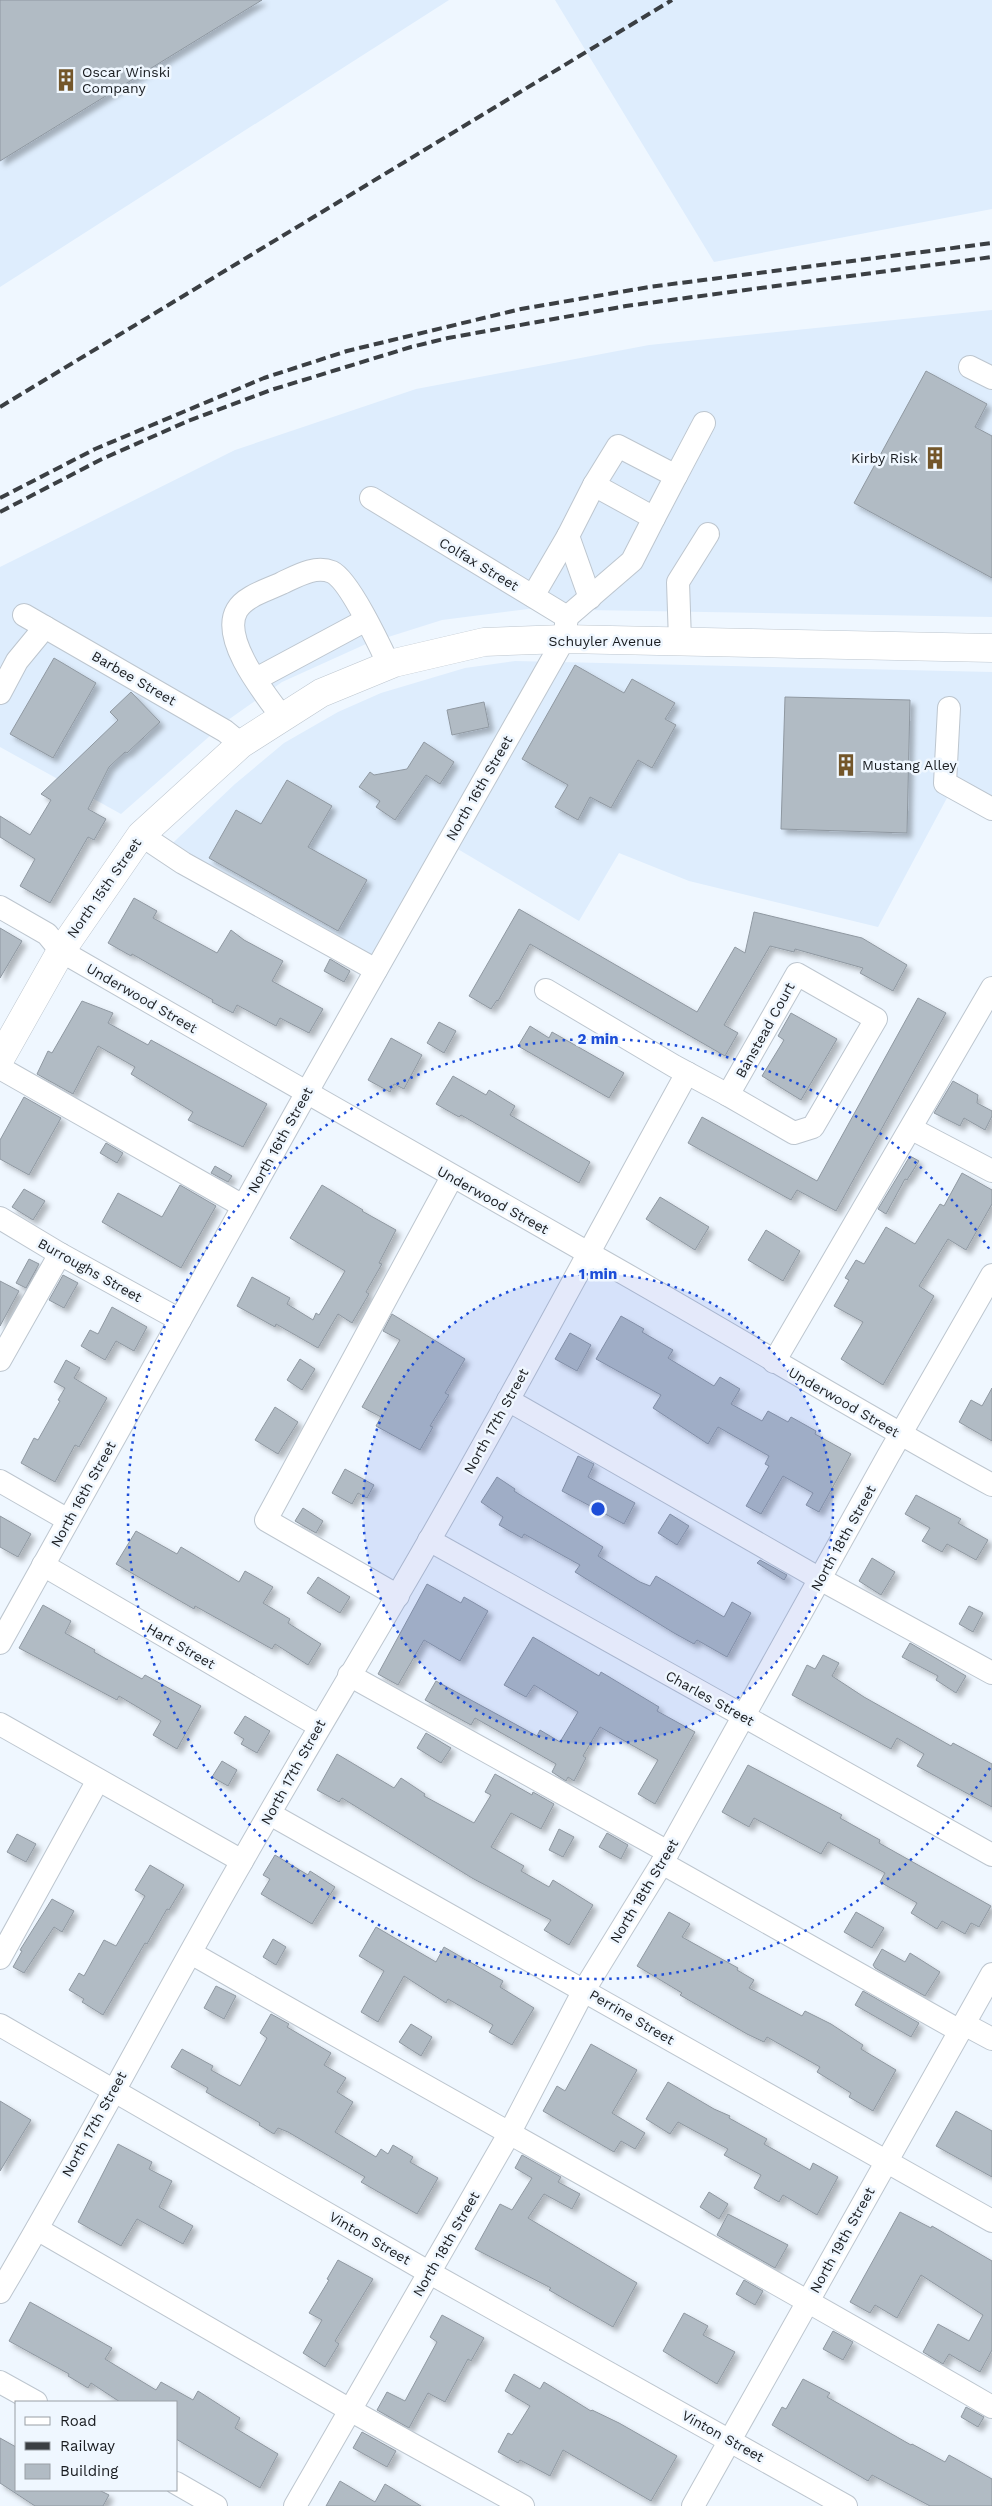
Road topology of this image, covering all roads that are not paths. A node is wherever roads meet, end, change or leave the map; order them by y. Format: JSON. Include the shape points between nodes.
{"nodes":[{"id":1,"x":970,"y":367,"type":"dead end"},
{"id":2,"x":992,"y":378,"type":"edge"},
{"id":3,"x":704,"y":423,"type":"dead end"},
{"id":4,"x":676,"y":476,"type":"junction"},
{"id":5,"x":594,"y":486,"type":"junction"},
{"id":6,"x":371,"y":498,"type":"dead end"},
{"id":7,"x":654,"y":518,"type":"junction"},
{"id":8,"x":708,"y":534,"type":"dead end"},
{"id":9,"x":568,"y":536,"type":"junction"},
{"id":10,"x":533,"y":596,"type":"junction"},
{"id":11,"x":590,"y":598,"type":"junction"},
{"id":12,"x":24,"y":614,"type":"dead end"},
{"id":13,"x":366,"y":620,"type":"junction"},
{"id":14,"x":46,"y":627,"type":"junction"},
{"id":15,"x":566,"y":628,"type":"junction"},
{"id":16,"x":680,"y":641,"type":"junction"},
{"id":17,"x":992,"y":648,"type":"edge"},
{"id":18,"x":389,"y":665,"type":"junction"},
{"id":19,"x":256,"y":679,"type":"junction"},
{"id":20,"x":0,"y":693,"type":"edge"},
{"id":21,"x":949,"y":708,"type":"dead end"},
{"id":22,"x":282,"y":717,"type":"junction"},
{"id":23,"x":241,"y":744,"type":"junction"},
{"id":24,"x":992,"y":810,"type":"edge"},
{"id":25,"x":141,"y":834,"type":"junction"},
{"id":26,"x":0,"y":906,"type":"edge"},
{"id":27,"x":61,"y":951,"type":"junction"},
{"id":28,"x":376,"y":970,"type":"junction"},
{"id":29,"x":992,"y":988,"type":"edge"},
{"id":30,"x":546,"y":990,"type":"dead end"},
{"id":31,"x":1,"y":1058,"type":"edge"},
{"id":32,"x":687,"y":1073,"type":"junction"},
{"id":33,"x":307,"y":1093,"type":"junction"},
{"id":34,"x":728,"y":1095,"type":"junction"},
{"id":35,"x":912,"y":1129,"type":"junction"},
{"id":36,"x":992,"y":1171,"type":"edge"},
{"id":37,"x":452,"y":1177,"type":"junction"},
{"id":38,"x":243,"y":1206,"type":"junction"},
{"id":39,"x":0,"y":1218,"type":"edge"},
{"id":40,"x":588,"y":1252,"type":"junction"},
{"id":41,"x":60,"y":1254,"type":"junction"},
{"id":42,"x":992,"y":1275,"type":"edge"},
{"id":43,"x":180,"y":1320,"type":"junction"},
{"id":44,"x":0,"y":1360,"type":"edge"},
{"id":45,"x":774,"y":1362,"type":"junction"},
{"id":46,"x":508,"y":1400,"type":"junction"},
{"id":47,"x":900,"y":1435,"type":"junction"},
{"id":48,"x":0,"y":1481,"type":"edge"},
{"id":49,"x":992,"y":1485,"type":"edge"},
{"id":50,"x":68,"y":1520,"type":"junction"},
{"id":51,"x":429,"y":1540,"type":"junction"},
{"id":52,"x":43,"y":1565,"type":"junction"},
{"id":53,"x":820,"y":1579,"type":"junction"},
{"id":54,"x":398,"y":1596,"type":"junction"},
{"id":55,"x":0,"y":1643,"type":"edge"},
{"id":56,"x":992,"y":1673,"type":"edge"},
{"id":57,"x":350,"y":1675,"type":"junction"},
{"id":58,"x":742,"y":1717,"type":"junction"},
{"id":59,"x":0,"y":1724,"type":"edge"},
{"id":60,"x":319,"y":1726,"type":"junction"},
{"id":61,"x":98,"y":1780,"type":"junction"},
{"id":62,"x":270,"y":1814,"type":"junction"},
{"id":63,"x":992,"y":1855,"type":"edge"},
{"id":64,"x":665,"y":1858,"type":"junction"},
{"id":65,"x":242,"y":1861,"type":"junction"},
{"id":66,"x":190,"y":1953,"type":"junction"},
{"id":67,"x":0,"y":1958,"type":"edge"},
{"id":68,"x":992,"y":1974,"type":"edge"},
{"id":69,"x":584,"y":1990,"type":"junction"},
{"id":70,"x":0,"y":2025,"type":"edge"},
{"id":71,"x":962,"y":2027,"type":"junction"},
{"id":72,"x":992,"y":2039,"type":"edge"},
{"id":73,"x":113,"y":2089,"type":"junction"},
{"id":74,"x":509,"y":2134,"type":"junction"},
{"id":75,"x":886,"y":2161,"type":"junction"},
{"id":76,"x":992,"y":2221,"type":"edge"},
{"id":77,"x":37,"y":2229,"type":"junction"},
{"id":78,"x":430,"y":2273,"type":"junction"},
{"id":79,"x":0,"y":2292,"type":"edge"},
{"id":80,"x":808,"y":2300,"type":"junction"},
{"id":81,"x":0,"y":2382,"type":"edge"},
{"id":82,"x":34,"y":2401,"type":"edge"},
{"id":83,"x":992,"y":2407,"type":"edge"},
{"id":84,"x":350,"y":2410,"type":"junction"},
{"id":85,"x":732,"y":2440,"type":"junction"},
{"id":86,"x":178,"y":2484,"type":"edge"},
{"id":87,"x":216,"y":2506,"type":"edge"},
{"id":88,"x":295,"y":2506,"type":"edge"},
{"id":89,"x":523,"y":2506,"type":"edge"},
{"id":90,"x":693,"y":2506,"type":"edge"},
{"id":91,"x":846,"y":2506,"type":"edge"}],
"edges":[{"from":1,"to":2,"type":"street"},
{"from":3,"to":4,"type":"street"},
{"from":4,"to":5,"type":"street","via":[[618,446]]},
{"from":4,"to":7,"type":"street"},
{"from":5,"to":7,"type":"street"},
{"from":5,"to":9,"type":"street"},
{"from":6,"to":10,"type":"street","name":"Colfax Street"},
{"from":7,"to":11,"type":"street","via":[[632,561]]},
{"from":8,"to":16,"type":"street","via":[[678,582]]},
{"from":9,"to":10,"type":"street"},
{"from":9,"to":11,"type":"street"},
{"from":10,"to":15,"type":"street","name":"Colfax Street"},
{"from":11,"to":15,"type":"street"},
{"from":12,"to":14,"type":"street","name":"Barbee Street"},
{"from":13,"to":18,"type":"street"},
{"from":13,"to":19,"type":"street"},
{"from":13,"to":19,"type":"street","via":[[334,573],[321,569],[303,573],[246,600],[237,610],[232,627],[240,654]]},
{"from":14,"to":20,"type":"street","via":[[17,662]]},
{"from":14,"to":23,"type":"street","name":"Barbee Street","via":[[225,731]]},
{"from":15,"to":16,"type":"main road","name":"Schuyler Avenue"},
{"from":15,"to":18,"type":"main road","name":"Schuyler Avenue","via":[[484,642]]},
{"from":15,"to":28,"type":"street","name":"North 16th Street"},
{"from":16,"to":17,"type":"main road","name":"Schuyler Avenue"},
{"from":18,"to":22,"type":"main road","name":"Schuyler Avenue","via":[[321,693]]},
{"from":19,"to":22,"type":"street"},
{"from":21,"to":24,"type":"street","via":[[945,783]]},
{"from":22,"to":23,"type":"main road","name":"Schuyler Avenue"},
{"from":23,"to":25,"type":"main road","name":"North 15th Street"},
{"from":25,"to":27,"type":"main road","name":"North 15th Street"},
{"from":25,"to":28,"type":"street","via":[[183,863]]},
{"from":26,"to":27,"type":"street","name":"Underwood Street","via":[[47,934]]},
{"from":27,"to":31,"type":"main road","name":"North 15th Street"},
{"from":27,"to":33,"type":"street","name":"Underwood Street"},
{"from":28,"to":33,"type":"street","name":"North 16th Street"},
{"from":29,"to":35,"type":"street"},
{"from":30,"to":32,"type":"street","name":"Banstead Court"},
{"from":31,"to":38,"type":"street"},
{"from":32,"to":34,"type":"street","name":"Banstead Court"},
{"from":32,"to":40,"type":"street","name":"North 17th Street"},
{"from":33,"to":37,"type":"street","name":"Underwood Street"},
{"from":33,"to":38,"type":"street","name":"North 16th Street"},
{"from":34,"to":34,"type":"street","name":"Banstead Court","via":[[794,1133],[813,1127],[876,1019],[797,974]]},
{"from":35,"to":36,"type":"street"},
{"from":35,"to":45,"type":"street"},
{"from":37,"to":40,"type":"street","name":"Underwood Street"},
{"from":37,"to":54,"type":"street","via":[[266,1520]]},
{"from":38,"to":43,"type":"street","name":"North 16th Street"},
{"from":39,"to":41,"type":"street","name":"Burroughs Street"},
{"from":40,"to":45,"type":"street","name":"Underwood Street"},
{"from":40,"to":46,"type":"street","name":"North 17th Street"},
{"from":41,"to":43,"type":"street","name":"Burroughs Street"},
{"from":41,"to":44,"type":"street"},
{"from":42,"to":47,"type":"street","name":"North 18th Street"},
{"from":43,"to":50,"type":"street","name":"North 16th Street"},
{"from":45,"to":47,"type":"street","name":"Underwood Street"},
{"from":46,"to":51,"type":"street","name":"North 17th Street"},
{"from":46,"to":53,"type":"street"},
{"from":47,"to":49,"type":"street","name":"Underwood Street"},
{"from":47,"to":53,"type":"street","name":"North 18th Street"},
{"from":48,"to":50,"type":"street"},
{"from":50,"to":52,"type":"street","name":"North 16th Street"},
{"from":51,"to":54,"type":"street","name":"North 17th Street"},
{"from":51,"to":58,"type":"street","name":"Charles Street"},
{"from":52,"to":55,"type":"street","name":"North 16th Street"},
{"from":52,"to":60,"type":"street","name":"Hart Street"},
{"from":53,"to":56,"type":"street"},
{"from":53,"to":58,"type":"street","name":"North 18th Street"},
{"from":54,"to":57,"type":"street","name":"North 17th Street"},
{"from":57,"to":60,"type":"street","name":"North 17th Street"},
{"from":57,"to":64,"type":"street"},
{"from":58,"to":63,"type":"street","name":"Charles Street"},
{"from":58,"to":64,"type":"street","name":"North 18th Street"},
{"from":59,"to":61,"type":"street"},
{"from":60,"to":62,"type":"street","name":"North 17th Street"},
{"from":61,"to":65,"type":"street"},
{"from":61,"to":67,"type":"street"},
{"from":62,"to":65,"type":"street","name":"North 17th Street"},
{"from":62,"to":69,"type":"street","name":"Perrine Street"},
{"from":64,"to":69,"type":"street","name":"North 18th Street"},
{"from":64,"to":71,"type":"street"},
{"from":65,"to":66,"type":"street","name":"North 17th Street"},
{"from":66,"to":73,"type":"street","name":"North 17th Street"},
{"from":66,"to":74,"type":"street"},
{"from":68,"to":71,"type":"street","name":"North 19th Street"},
{"from":69,"to":74,"type":"street","name":"North 18th Street"},
{"from":69,"to":75,"type":"street","name":"Perrine Street"},
{"from":70,"to":73,"type":"street","name":"Vinton Street"},
{"from":71,"to":72,"type":"street"},
{"from":71,"to":75,"type":"street","name":"North 19th Street"},
{"from":73,"to":77,"type":"street","name":"North 17th Street"},
{"from":73,"to":78,"type":"street","name":"Vinton Street"},
{"from":74,"to":78,"type":"street","name":"North 18th Street"},
{"from":74,"to":80,"type":"street"},
{"from":75,"to":76,"type":"street","name":"Perrine Street"},
{"from":75,"to":80,"type":"street","name":"North 19th Street"},
{"from":77,"to":79,"type":"street","name":"North 17th Street"},
{"from":77,"to":84,"type":"street"},
{"from":78,"to":84,"type":"street","name":"North 18th Street"},
{"from":78,"to":85,"type":"street","name":"Vinton Street"},
{"from":80,"to":83,"type":"street"},
{"from":80,"to":85,"type":"street","name":"North 19th Street"},
{"from":81,"to":82,"type":"street"},
{"from":84,"to":88,"type":"street","name":"North 18th Street"},
{"from":84,"to":89,"type":"street"},
{"from":85,"to":90,"type":"street","name":"North 19th Street"},
{"from":85,"to":91,"type":"street","name":"Vinton Street"},
{"from":86,"to":87,"type":"street"}]}
